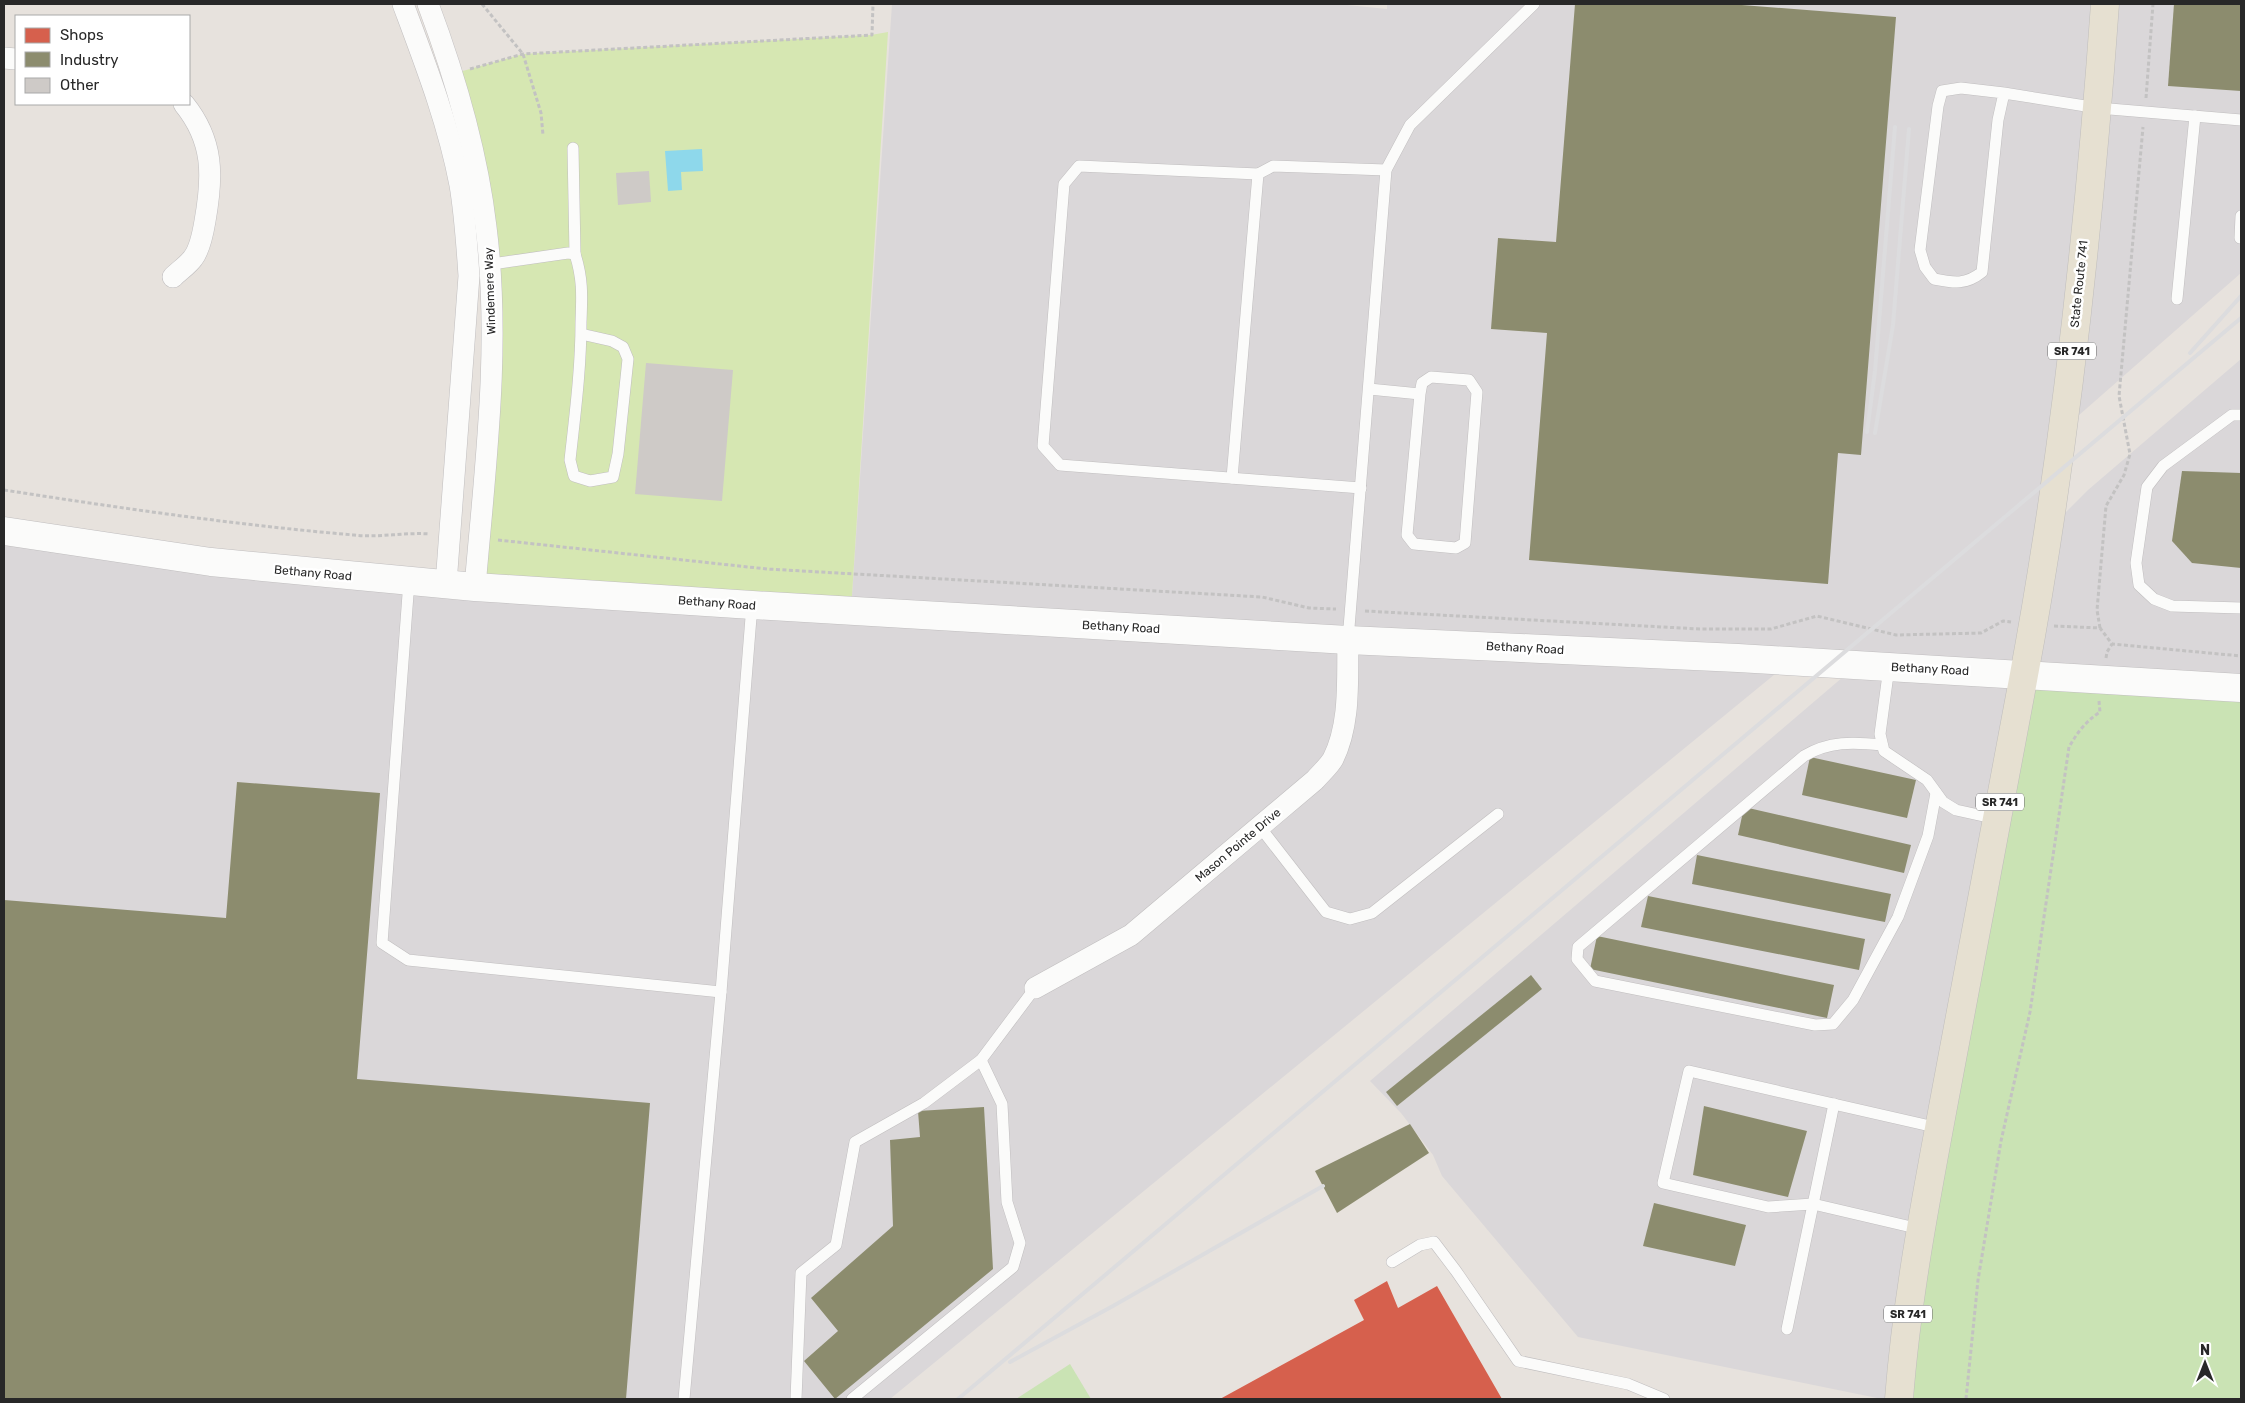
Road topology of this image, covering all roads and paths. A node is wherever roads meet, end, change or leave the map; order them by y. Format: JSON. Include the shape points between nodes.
{"nodes":[{"id":1,"x":403,"y":4,"type":"edge"},
{"id":2,"x":428,"y":4,"type":"edge"},
{"id":3,"x":482,"y":4,"type":"edge"},
{"id":4,"x":873,"y":4,"type":"edge"},
{"id":5,"x":1534,"y":4,"type":"edge"},
{"id":6,"x":2105,"y":4,"type":"edge"},
{"id":7,"x":2154,"y":4,"type":"edge"},
{"id":8,"x":522,"y":54,"type":"junction"},
{"id":9,"x":452,"y":74,"type":"junction"},
{"id":10,"x":2004,"y":92,"type":"junction"},
{"id":11,"x":185,"y":105,"type":"edge"},
{"id":12,"x":2098,"y":108,"type":"junction"},
{"id":13,"x":2145,"y":112,"type":"junction"},
{"id":14,"x":2195,"y":116,"type":"junction"},
{"id":15,"x":2241,"y":120,"type":"edge"},
{"id":16,"x":543,"y":134,"type":"dead end"},
{"id":17,"x":572,"y":148,"type":"dead end"},
{"id":18,"x":1386,"y":170,"type":"junction"},
{"id":19,"x":1258,"y":174,"type":"junction"},
{"id":20,"x":2241,"y":216,"type":"edge"},
{"id":21,"x":2240,"y":238,"type":"dead end"},
{"id":22,"x":575,"y":254,"type":"junction"},
{"id":23,"x":479,"y":265,"type":"junction"},
{"id":24,"x":173,"y":277,"type":"dead end"},
{"id":25,"x":2177,"y":299,"type":"dead end"},
{"id":26,"x":581,"y":334,"type":"junction"},
{"id":27,"x":1368,"y":389,"type":"junction"},
{"id":28,"x":1420,"y":394,"type":"junction"},
{"id":29,"x":2241,"y":415,"type":"edge"},
{"id":30,"x":1232,"y":478,"type":"junction"},
{"id":31,"x":1360,"y":488,"type":"junction"},
{"id":32,"x":4,"y":490,"type":"edge"},
{"id":33,"x":4,"y":531,"type":"edge"},
{"id":34,"x":438,"y":535,"type":"dead end"},
{"id":35,"x":488,"y":538,"type":"dead end"},
{"id":36,"x":409,"y":581,"type":"junction"},
{"id":37,"x":446,"y":584,"type":"junction"},
{"id":38,"x":475,"y":586,"type":"junction"},
{"id":39,"x":752,"y":605,"type":"junction"},
{"id":40,"x":2241,"y":608,"type":"edge"},
{"id":41,"x":1351,"y":610,"type":"junction"},
{"id":42,"x":2013,"y":622,"type":"dead end"},
{"id":43,"x":2088,"y":628,"type":"dead end"},
{"id":44,"x":2100,"y":628,"type":"junction"},
{"id":45,"x":1348,"y":640,"type":"junction"},
{"id":46,"x":2112,"y":644,"type":"junction"},
{"id":47,"x":2107,"y":652,"type":"dead end"},
{"id":48,"x":2241,"y":656,"type":"edge"},
{"id":49,"x":1889,"y":667,"type":"junction"},
{"id":50,"x":2024,"y":675,"type":"junction"},
{"id":51,"x":2241,"y":688,"type":"edge"},
{"id":52,"x":2099,"y":702,"type":"dead end"},
{"id":53,"x":1882,"y":745,"type":"junction"},
{"id":54,"x":1936,"y":793,"type":"junction"},
{"id":55,"x":1498,"y":814,"type":"dead end"},
{"id":56,"x":1997,"y":819,"type":"junction"},
{"id":57,"x":1260,"y":827,"type":"junction"},
{"id":58,"x":1035,"y":988,"type":"joint"},
{"id":59,"x":721,"y":992,"type":"junction"},
{"id":60,"x":981,"y":1060,"type":"junction"},
{"id":61,"x":1834,"y":1104,"type":"junction"},
{"id":62,"x":1939,"y":1128,"type":"junction"},
{"id":63,"x":1812,"y":1204,"type":"junction"},
{"id":64,"x":1920,"y":1229,"type":"junction"},
{"id":65,"x":1392,"y":1262,"type":"dead end"},
{"id":66,"x":1787,"y":1329,"type":"dead end"},
{"id":67,"x":684,"y":1399,"type":"edge"},
{"id":68,"x":796,"y":1399,"type":"edge"},
{"id":69,"x":852,"y":1399,"type":"edge"},
{"id":70,"x":1664,"y":1399,"type":"edge"},
{"id":71,"x":1899,"y":1399,"type":"edge"},
{"id":72,"x":1966,"y":1399,"type":"edge"}],
"edges":[{"from":1,"to":23,"type":"street","name":"Windemere Way","via":[[447,132]]},
{"from":2,"to":9,"type":"street","name":"Windemere Way"},
{"from":3,"to":8,"type":"path"},
{"from":4,"to":8,"type":"path","via":[[872,35]]},
{"from":5,"to":18,"type":"lane","via":[[1410,125]]},
{"from":6,"to":12,"type":"main road","name":"State Route 741","number":"SR 741"},
{"from":7,"to":13,"type":"path"},
{"from":8,"to":9,"type":"path"},
{"from":8,"to":16,"type":"path","via":[[541,112]]},
{"from":9,"to":23,"type":"street","name":"Windemere Way","via":[[479,177],[486,228]]},
{"from":10,"to":10,"type":"lane","via":[[1998,120],[1982,272],[1972,280],[1954,283],[1934,279],[1925,267],[1920,250],[1942,91],[1961,88]]},
{"from":10,"to":12,"type":"lane"},
{"from":11,"to":24,"type":"street","via":[[194,116],[207,146],[210,195],[194,257]]},
{"from":12,"to":13,"type":"lane"},
{"from":12,"to":50,"type":"main road","name":"State Route 741","number":"SR 741","via":[[2068,381]]},
{"from":13,"to":14,"type":"lane"},
{"from":13,"to":44,"type":"path","via":[[2119,396],[2130,454],[2124,475],[2106,506],[2096,610]]},
{"from":14,"to":15,"type":"lane"},
{"from":14,"to":25,"type":"lane"},
{"from":17,"to":22,"type":"lane"},
{"from":18,"to":19,"type":"lane","via":[[1273,166]]},
{"from":18,"to":27,"type":"lane"},
{"from":19,"to":30,"type":"lane"},
{"from":19,"to":30,"type":"lane","via":[[1079,166],[1064,184],[1043,446],[1060,465]]},
{"from":20,"to":21,"type":"lane"},
{"from":22,"to":23,"type":"lane"},
{"from":22,"to":26,"type":"lane","via":[[582,275]]},
{"from":23,"to":37,"type":"street","name":"Windemere Way","via":[[465,335]]},
{"from":23,"to":38,"type":"street","name":"Windemere Way","via":[[492,342]]},
{"from":26,"to":26,"type":"lane","via":[[570,460],[574,476],[590,481],[613,477],[628,359],[624,347]]},
{"from":27,"to":28,"type":"lane"},
{"from":27,"to":31,"type":"lane"},
{"from":28,"to":28,"type":"lane","via":[[1407,535],[1414,544],[1456,548],[1465,544],[1477,392],[1469,380],[1431,377],[1422,383]]},
{"from":29,"to":40,"type":"lane","via":[[2232,415],[2163,466],[2147,487],[2136,564],[2139,585],[2154,599],[2172,606]]},
{"from":30,"to":31,"type":"lane"},
{"from":31,"to":41,"type":"lane"},
{"from":32,"to":34,"type":"path","via":[[255,526],[357,536]]},
{"from":33,"to":36,"type":"main road","name":"Bethany Road","via":[[221,563]]},
{"from":35,"to":41,"type":"path","via":[[767,568],[1262,597],[1309,608]]},
{"from":36,"to":37,"type":"main road","name":"Bethany Road"},
{"from":36,"to":59,"type":"lane","via":[[382,943],[408,960]]},
{"from":37,"to":38,"type":"main road","name":"Bethany Road"},
{"from":38,"to":39,"type":"main road","name":"Bethany Road"},
{"from":39,"to":45,"type":"main road","name":"Bethany Road"},
{"from":39,"to":59,"type":"lane"},
{"from":41,"to":42,"type":"path","via":[[1700,629],[1771,629],[1817,616],[1896,634],[1981,633],[2003,621]]},
{"from":41,"to":45,"type":"lane"},
{"from":43,"to":44,"type":"path"},
{"from":44,"to":46,"type":"path"},
{"from":45,"to":49,"type":"main road","name":"Bethany Road"},
{"from":45,"to":57,"type":"street","name":"Mason Pointe Drive","via":[[1346,719],[1332,760],[1316,780]]},
{"from":46,"to":47,"type":"path"},
{"from":46,"to":48,"type":"path"},
{"from":49,"to":50,"type":"main road","name":"Bethany Road"},
{"from":49,"to":53,"type":"lane","via":[[1880,734]]},
{"from":50,"to":51,"type":"main road","name":"Bethany Road"},
{"from":50,"to":56,"type":"main road","number":"SR 741"},
{"from":52,"to":72,"type":"path","via":[[2100,712],[2078,732],[2069,747],[2030,1012],[2001,1141],[1978,1280]]},
{"from":53,"to":54,"type":"lane","via":[[1884,751],[1927,780]]},
{"from":53,"to":54,"type":"lane","via":[[1853,742],[1819,747],[1804,756],[1578,947],[1577,959],[1586,972],[1595,982],[1815,1025],[1833,1024],[1853,1000],[1898,917],[1928,836]]},
{"from":54,"to":56,"type":"lane","via":[[1956,810]]},
{"from":55,"to":57,"type":"lane","via":[[1372,913],[1350,919],[1326,912]]},
{"from":56,"to":62,"type":"main road","number":"SR 741"},
{"from":57,"to":58,"type":"street","name":"Mason Pointe Drive","via":[[1131,935]]},
{"from":58,"to":60,"type":"lane"},
{"from":59,"to":67,"type":"lane"},
{"from":60,"to":68,"type":"lane","via":[[924,1102],[855,1142],[836,1245],[801,1273]]},
{"from":60,"to":69,"type":"lane","via":[[1002,1104],[1007,1202],[1020,1243],[1013,1267]]},
{"from":61,"to":62,"type":"lane"},
{"from":61,"to":63,"type":"lane"},
{"from":61,"to":63,"type":"lane","via":[[1689,1071],[1663,1183],[1768,1207]]},
{"from":62,"to":64,"type":"main road","number":"SR 741"},
{"from":63,"to":64,"type":"lane"},
{"from":63,"to":66,"type":"lane"},
{"from":64,"to":71,"type":"main road","number":"SR 741"},
{"from":65,"to":70,"type":"lane","via":[[1420,1245],[1434,1242],[1518,1361],[1628,1384]]}]}
